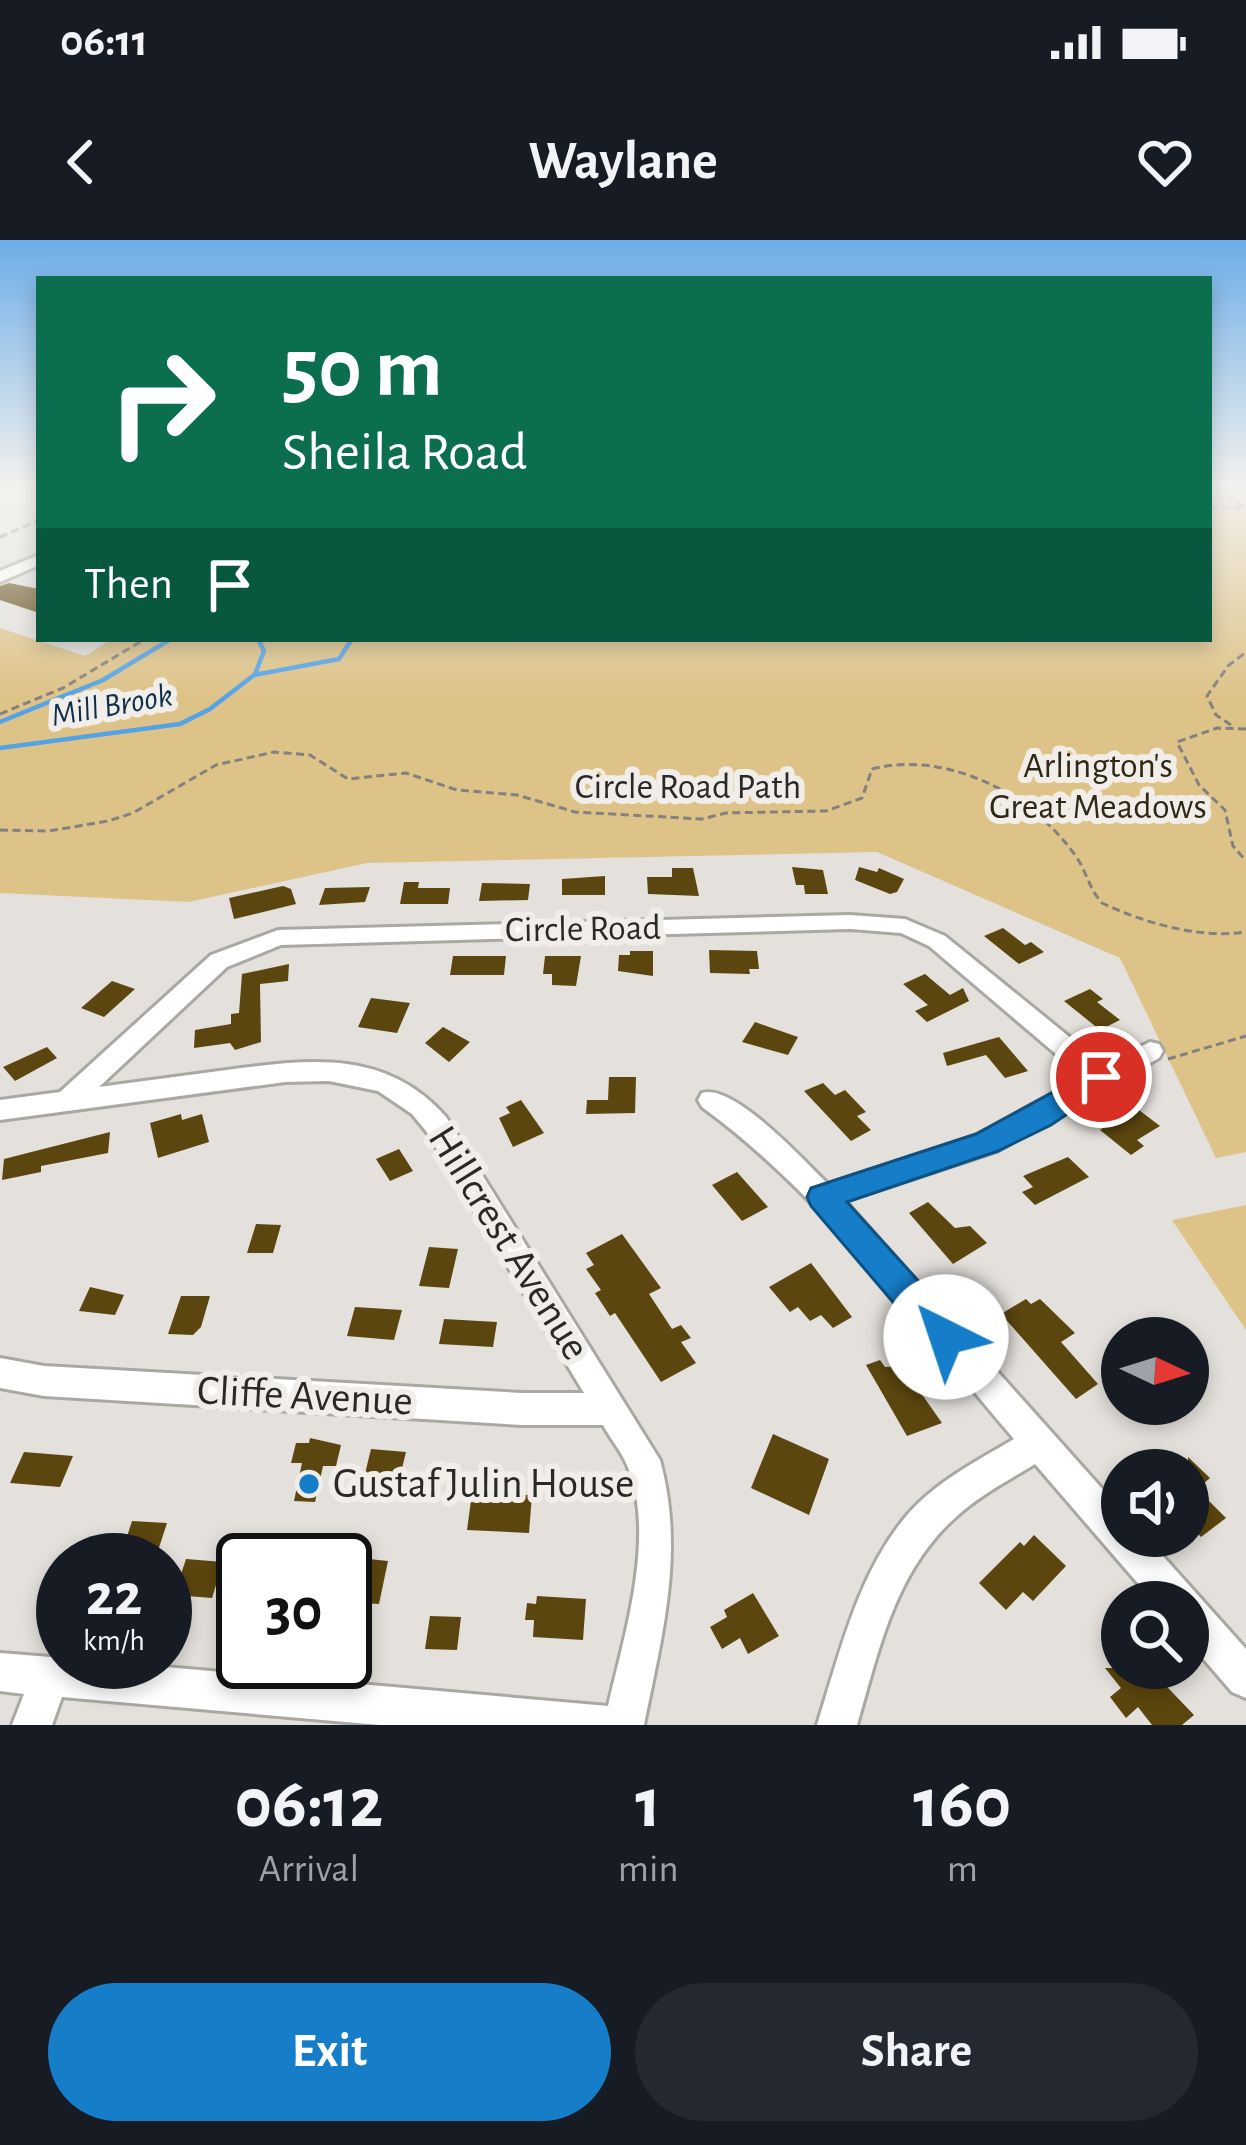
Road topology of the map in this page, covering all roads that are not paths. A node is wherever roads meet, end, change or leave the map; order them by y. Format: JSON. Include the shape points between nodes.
{"nodes":[{"id":1,"x":36,"y":560,"type":"edge"},
{"id":2,"x":6,"y":574,"type":"edge"},
{"id":3,"x":36,"y":579,"type":"edge"},
{"id":4,"x":1150,"y":1051,"type":"road end"},
{"id":5,"x":1101,"y":1077,"type":"junction"},
{"id":6,"x":70,"y":1098,"type":"junction"},
{"id":7,"x":711,"y":1100,"type":"dead end"},
{"id":8,"x":0,"y":1110,"type":"edge"},
{"id":9,"x":823,"y":1197,"type":"junction"},
{"id":10,"x":0,"y":1373,"type":"edge"},
{"id":11,"x":611,"y":1409,"type":"junction"},
{"id":12,"x":1039,"y":1442,"type":"junction"},
{"id":13,"x":1161,"y":1581,"type":"edge"},
{"id":14,"x":1209,"y":1636,"type":"edge"},
{"id":15,"x":0,"y":1672,"type":"edge"},
{"id":16,"x":36,"y":1675,"type":"edge"},
{"id":17,"x":1246,"y":1678,"type":"edge"},
{"id":18,"x":45,"y":1689,"type":"edge"},
{"id":19,"x":192,"y":1689,"type":"edge"},
{"id":20,"x":32,"y":1725,"type":"edge"},
{"id":21,"x":606,"y":1725,"type":"edge"},
{"id":22,"x":624,"y":1725,"type":"edge"},
{"id":23,"x":838,"y":1725,"type":"edge"}],
"edges":[{"from":1,"to":2,"type":"street"},
{"from":2,"to":3,"type":"street"},
{"from":4,"to":5,"type":"street"},
{"from":5,"to":6,"type":"street","name":"Circle Road","via":[[928,935],[889,924],[802,923],[263,941],[219,961]]},
{"from":5,"to":9,"type":"street","via":[[987,1143]]},
{"from":6,"to":8,"type":"street","name":"Hillcrest Avenue"},
{"from":6,"to":11,"type":"street","name":"Hillcrest Avenue","via":[[311,1071],[367,1075],[404,1090],[436,1124]]},
{"from":7,"to":9,"type":"street"},
{"from":9,"to":12,"type":"street"},
{"from":10,"to":11,"type":"street","name":"Cliffe Avenue","via":[[44,1382]]},
{"from":11,"to":22,"type":"street","name":"Hillcrest Avenue","via":[[643,1460],[657,1535]]},
{"from":12,"to":13,"type":"street"},
{"from":12,"to":23,"type":"street","via":[[947,1501],[910,1539],[882,1590]]},
{"from":14,"to":17,"type":"street"},
{"from":15,"to":16,"type":"street"},
{"from":18,"to":20,"type":"street"},
{"from":19,"to":21,"type":"street"}]}
